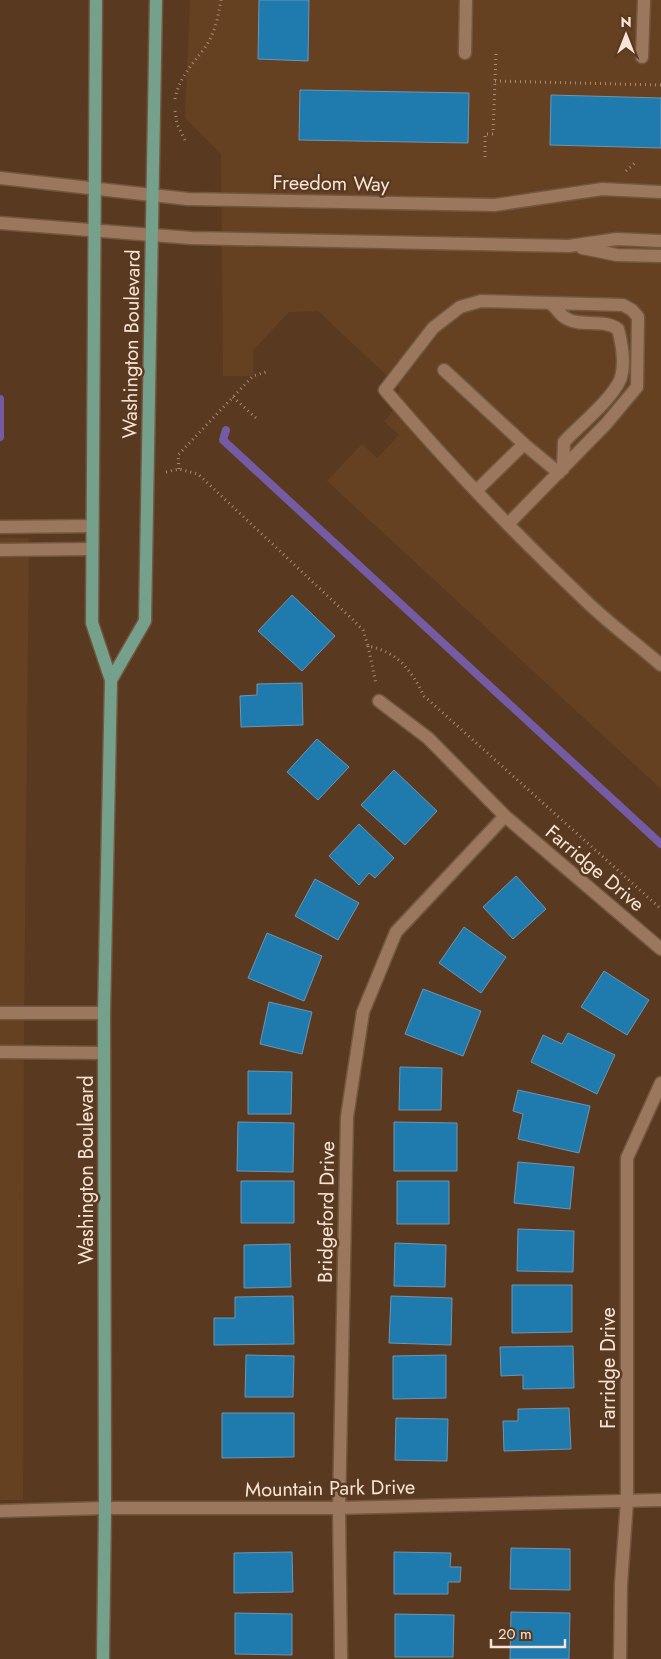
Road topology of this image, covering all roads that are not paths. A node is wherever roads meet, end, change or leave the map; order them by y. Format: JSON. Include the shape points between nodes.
{"nodes":[{"id":1,"x":96,"y":0,"type":"edge"},
{"id":2,"x":156,"y":0,"type":"edge"},
{"id":3,"x":466,"y":0,"type":"edge"},
{"id":4,"x":644,"y":0,"type":"edge"},
{"id":5,"x":465,"y":53,"type":"dead end"},
{"id":6,"x":642,"y":57,"type":"dead end"},
{"id":7,"x":0,"y":178,"type":"edge"},
{"id":8,"x":95,"y":188,"type":"junction"},
{"id":9,"x":661,"y":192,"type":"edge"},
{"id":10,"x":152,"y":195,"type":"junction"},
{"id":11,"x":0,"y":223,"type":"edge"},
{"id":12,"x":95,"y":230,"type":"junction"},
{"id":13,"x":152,"y":234,"type":"junction"},
{"id":14,"x":661,"y":241,"type":"edge"},
{"id":15,"x":569,"y":246,"type":"junction"},
{"id":16,"x":661,"y":256,"type":"edge"},
{"id":17,"x":552,"y":305,"type":"junction"},
{"id":18,"x":444,"y":370,"type":"dead end"},
{"id":19,"x":524,"y":444,"type":"junction"},
{"id":20,"x":561,"y":471,"type":"junction"},
{"id":21,"x":476,"y":491,"type":"junction"},
{"id":22,"x":508,"y":524,"type":"junction"},
{"id":23,"x":92,"y":526,"type":"junction"},
{"id":24,"x":0,"y":527,"type":"edge"},
{"id":25,"x":0,"y":550,"type":"edge"},
{"id":26,"x":91,"y":550,"type":"junction"},
{"id":27,"x":661,"y":665,"type":"edge"},
{"id":28,"x":111,"y":680,"type":"junction"},
{"id":29,"x":379,"y":701,"type":"road end"},
{"id":30,"x":505,"y":816,"type":"junction"},
{"id":31,"x":661,"y":949,"type":"edge"},
{"id":32,"x":0,"y":1013,"type":"edge"},
{"id":33,"x":104,"y":1014,"type":"junction"},
{"id":34,"x":0,"y":1052,"type":"edge"},
{"id":35,"x":104,"y":1053,"type":"junction"},
{"id":36,"x":661,"y":1083,"type":"edge"},
{"id":37,"x":661,"y":1500,"type":"edge"},
{"id":38,"x":627,"y":1501,"type":"junction"},
{"id":39,"x":105,"y":1508,"type":"junction"},
{"id":40,"x":339,"y":1508,"type":"junction"},
{"id":41,"x":0,"y":1511,"type":"edge"},
{"id":42,"x":103,"y":1659,"type":"edge"},
{"id":43,"x":341,"y":1659,"type":"edge"},
{"id":44,"x":620,"y":1659,"type":"edge"}],
"edges":[{"from":1,"to":8,"type":"main road","name":"Washington Boulevard"},
{"from":2,"to":10,"type":"main road","name":"Washington Boulevard"},
{"from":3,"to":5,"type":"street"},
{"from":4,"to":6,"type":"street"},
{"from":7,"to":8,"type":"street","name":"Freedom Way"},
{"from":8,"to":10,"type":"street","name":"Freedom Way"},
{"from":8,"to":12,"type":"main road","name":"Washington Boulevard"},
{"from":9,"to":10,"type":"street","name":"Freedom Way","via":[[602,189],[495,205],[188,199]]},
{"from":10,"to":13,"type":"main road","name":"Washington Boulevard"},
{"from":11,"to":12,"type":"street"},
{"from":12,"to":13,"type":"street"},
{"from":12,"to":23,"type":"main road","name":"Washington Boulevard"},
{"from":13,"to":15,"type":"street","via":[[191,238]]},
{"from":13,"to":28,"type":"main road","name":"Washington Boulevard","via":[[145,621]]},
{"from":14,"to":15,"type":"street","via":[[617,240]]},
{"from":15,"to":16,"type":"street","via":[[617,255]]},
{"from":17,"to":20,"type":"street","via":[[564,318],[611,324],[618,329],[623,361],[620,380],[564,442]]},
{"from":17,"to":20,"type":"street","via":[[623,305],[638,318],[637,387]]},
{"from":17,"to":21,"type":"street","via":[[481,301],[460,307],[433,328],[386,390]]},
{"from":18,"to":19,"type":"street"},
{"from":19,"to":20,"type":"street"},
{"from":19,"to":21,"type":"street"},
{"from":20,"to":22,"type":"street"},
{"from":21,"to":22,"type":"street"},
{"from":22,"to":27,"type":"street","via":[[589,604]]},
{"from":23,"to":24,"type":"street"},
{"from":23,"to":26,"type":"main road","name":"Washington Boulevard"},
{"from":25,"to":26,"type":"street"},
{"from":26,"to":28,"type":"main road","name":"Washington Boulevard","via":[[92,623]]},
{"from":28,"to":33,"type":"main road","name":"Washington Boulevard"},
{"from":29,"to":30,"type":"street","name":"Farridge Drive","via":[[428,738]]},
{"from":30,"to":31,"type":"street","name":"Farridge Drive"},
{"from":30,"to":40,"type":"street","name":"Bridgeford Drive","via":[[396,932],[363,1012],[347,1117]]},
{"from":32,"to":33,"type":"street"},
{"from":33,"to":35,"type":"main road","name":"Washington Boulevard"},
{"from":34,"to":35,"type":"street"},
{"from":35,"to":39,"type":"main road","name":"Washington Boulevard"},
{"from":36,"to":38,"type":"street","name":"Farridge Drive","via":[[627,1158]]},
{"from":37,"to":38,"type":"street","name":"Mountain Park Drive"},
{"from":38,"to":40,"type":"street","name":"Mountain Park Drive"},
{"from":38,"to":44,"type":"street","name":"Farridge Drive"},
{"from":39,"to":40,"type":"street","name":"Mountain Park Drive"},
{"from":39,"to":41,"type":"street","name":"Mountain Park Drive"},
{"from":39,"to":42,"type":"main road","name":"Washington Boulevard"},
{"from":40,"to":43,"type":"street","name":"Bridgeford Drive"}]}
